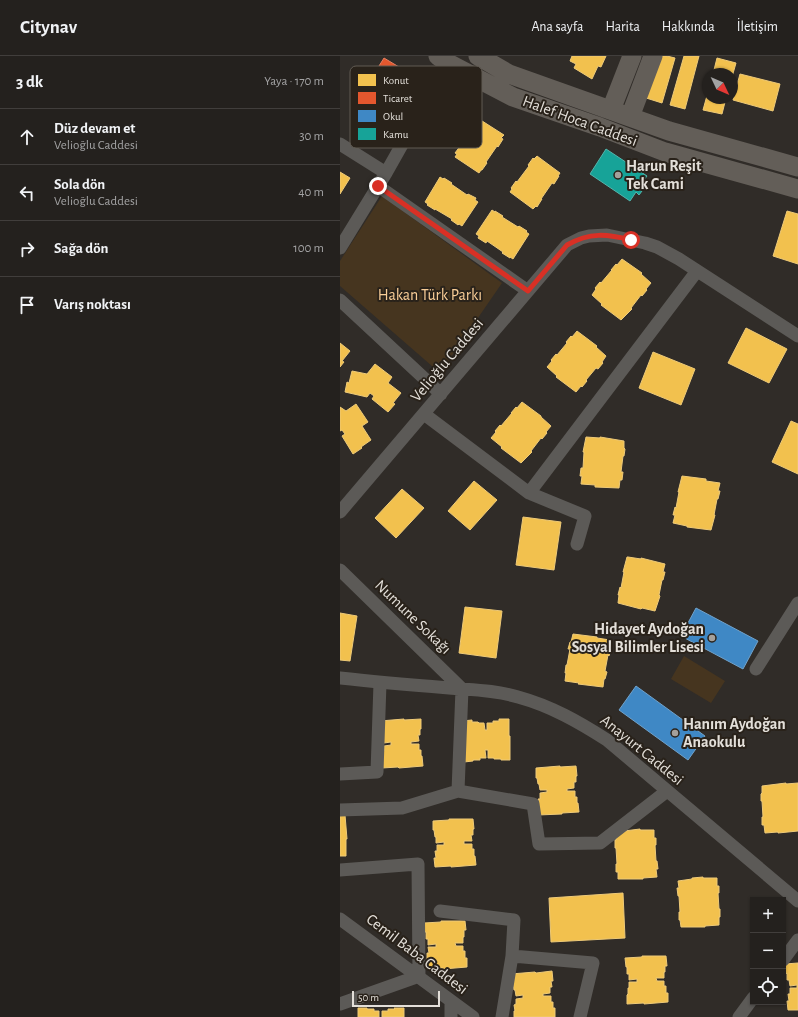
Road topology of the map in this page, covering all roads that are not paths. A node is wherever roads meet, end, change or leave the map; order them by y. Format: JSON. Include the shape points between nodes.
{"nodes":[{"id":1,"x":478,"y":56,"type":"edge"},
{"id":2,"x":632,"y":56,"type":"edge"},
{"id":3,"x":654,"y":56,"type":"edge"},
{"id":4,"x":443,"y":59,"type":"edge"},
{"id":5,"x":456,"y":66,"type":"edge"},
{"id":6,"x":482,"y":80,"type":"edge"},
{"id":7,"x":610,"y":110,"type":"junction"},
{"id":8,"x":630,"y":117,"type":"junction"},
{"id":9,"x":340,"y":144,"type":"edge"},
{"id":10,"x":398,"y":148,"type":"edge"},
{"id":11,"x":798,"y":168,"type":"edge"},
{"id":12,"x":386,"y":173,"type":"junction"},
{"id":13,"x":378,"y":186,"type":"junction"},
{"id":14,"x":798,"y":189,"type":"edge"},
{"id":15,"x":344,"y":233,"type":"edge"},
{"id":16,"x":340,"y":248,"type":"edge"},
{"id":17,"x":697,"y":271,"type":"junction"},
{"id":18,"x":528,"y":291,"type":"junction"},
{"id":19,"x":340,"y":300,"type":"edge"},
{"id":20,"x":798,"y":336,"type":"edge"},
{"id":21,"x":441,"y":394,"type":"junction"},
{"id":22,"x":424,"y":414,"type":"junction"},
{"id":23,"x":529,"y":493,"type":"junction"},
{"id":24,"x":340,"y":512,"type":"edge"},
{"id":25,"x":577,"y":544,"type":"dead end"},
{"id":26,"x":340,"y":570,"type":"edge"},
{"id":27,"x":798,"y":603,"type":"edge"},
{"id":28,"x":756,"y":669,"type":"dead end"},
{"id":29,"x":340,"y":678,"type":"edge"},
{"id":30,"x":380,"y":682,"type":"junction"},
{"id":31,"x":462,"y":689,"type":"junction"},
{"id":32,"x":340,"y":774,"type":"edge"},
{"id":33,"x":458,"y":791,"type":"junction"},
{"id":34,"x":668,"y":791,"type":"junction"},
{"id":35,"x":340,"y":810,"type":"edge"},
{"id":36,"x":340,"y":870,"type":"edge"},
{"id":37,"x":798,"y":901,"type":"edge"},
{"id":38,"x":440,"y":911,"type":"dead end"},
{"id":39,"x":340,"y":918,"type":"edge"},
{"id":40,"x":798,"y":940,"type":"edge"},
{"id":41,"x":512,"y":956,"type":"junction"},
{"id":42,"x":786,"y":956,"type":"edge"},
{"id":43,"x":419,"y":976,"type":"junction"},
{"id":44,"x":451,"y":1001,"type":"junction"},
{"id":45,"x":750,"y":1002,"type":"edge"},
{"id":46,"x":340,"y":1004,"type":"edge"},
{"id":47,"x":451,"y":1017,"type":"edge"},
{"id":48,"x":473,"y":1017,"type":"edge"},
{"id":49,"x":502,"y":1017,"type":"edge"},
{"id":50,"x":580,"y":1017,"type":"edge"},
{"id":51,"x":739,"y":1017,"type":"edge"}],
"edges":[{"from":1,"to":7,"type":"main road","name":"Halef Hoca Caddesi","via":[[509,74]]},
{"from":2,"to":7,"type":"main road"},
{"from":3,"to":8,"type":"main road"},
{"from":4,"to":5,"type":"main road","name":"Halef Hoca Caddesi"},
{"from":6,"to":14,"type":"main road","name":"Halef Hoca Caddesi","via":[[513,97],[665,152]]},
{"from":7,"to":8,"type":"main road","name":"Halef Hoca Caddesi"},
{"from":8,"to":11,"type":"main road","name":"Halef Hoca Caddesi","via":[[669,131]]},
{"from":9,"to":12,"type":"street"},
{"from":10,"to":12,"type":"street"},
{"from":12,"to":13,"type":"street"},
{"from":13,"to":15,"type":"street"},
{"from":13,"to":18,"type":"street"},
{"from":15,"to":16,"type":"street"},
{"from":17,"to":18,"type":"street","name":"Velioğlu Caddesi","via":[[668,253],[645,243],[608,235],[594,235],[567,245]]},
{"from":17,"to":20,"type":"street","name":"Velioğlu Caddesi"},
{"from":17,"to":23,"type":"street"},
{"from":18,"to":21,"type":"street","name":"Velioğlu Caddesi"},
{"from":19,"to":21,"type":"street"},
{"from":21,"to":22,"type":"street","name":"Velioğlu Caddesi"},
{"from":22,"to":23,"type":"street"},
{"from":22,"to":24,"type":"street","name":"Velioğlu Caddesi"},
{"from":23,"to":25,"type":"street","via":[[585,516]]},
{"from":26,"to":31,"type":"street","name":"Numune Sokağı"},
{"from":27,"to":28,"type":"street"},
{"from":29,"to":30,"type":"street","name":"Anayurt Caddesi"},
{"from":30,"to":31,"type":"street","name":"Anayurt Caddesi"},
{"from":30,"to":32,"type":"street","via":[[377,772]]},
{"from":31,"to":33,"type":"street"},
{"from":31,"to":34,"type":"street","name":"Anayurt Caddesi","via":[[501,692],[567,716],[608,740]]},
{"from":33,"to":34,"type":"street","via":[[533,804],[540,844],[547,844],[600,843]]},
{"from":33,"to":35,"type":"street","via":[[402,808]]},
{"from":34,"to":37,"type":"street","name":"Anayurt Caddesi"},
{"from":36,"to":43,"type":"street","via":[[418,864]]},
{"from":38,"to":41,"type":"street","via":[[514,920]]},
{"from":39,"to":43,"type":"street","name":"Cemil Baba Caddesi"},
{"from":40,"to":42,"type":"street"},
{"from":41,"to":49,"type":"street"},
{"from":41,"to":50,"type":"street","via":[[593,963]]},
{"from":43,"to":44,"type":"street","name":"Cemil Baba Caddesi"},
{"from":43,"to":46,"type":"street"},
{"from":44,"to":47,"type":"street"},
{"from":44,"to":48,"type":"street","name":"Cemil Baba Caddesi"},
{"from":45,"to":51,"type":"street"}]}
